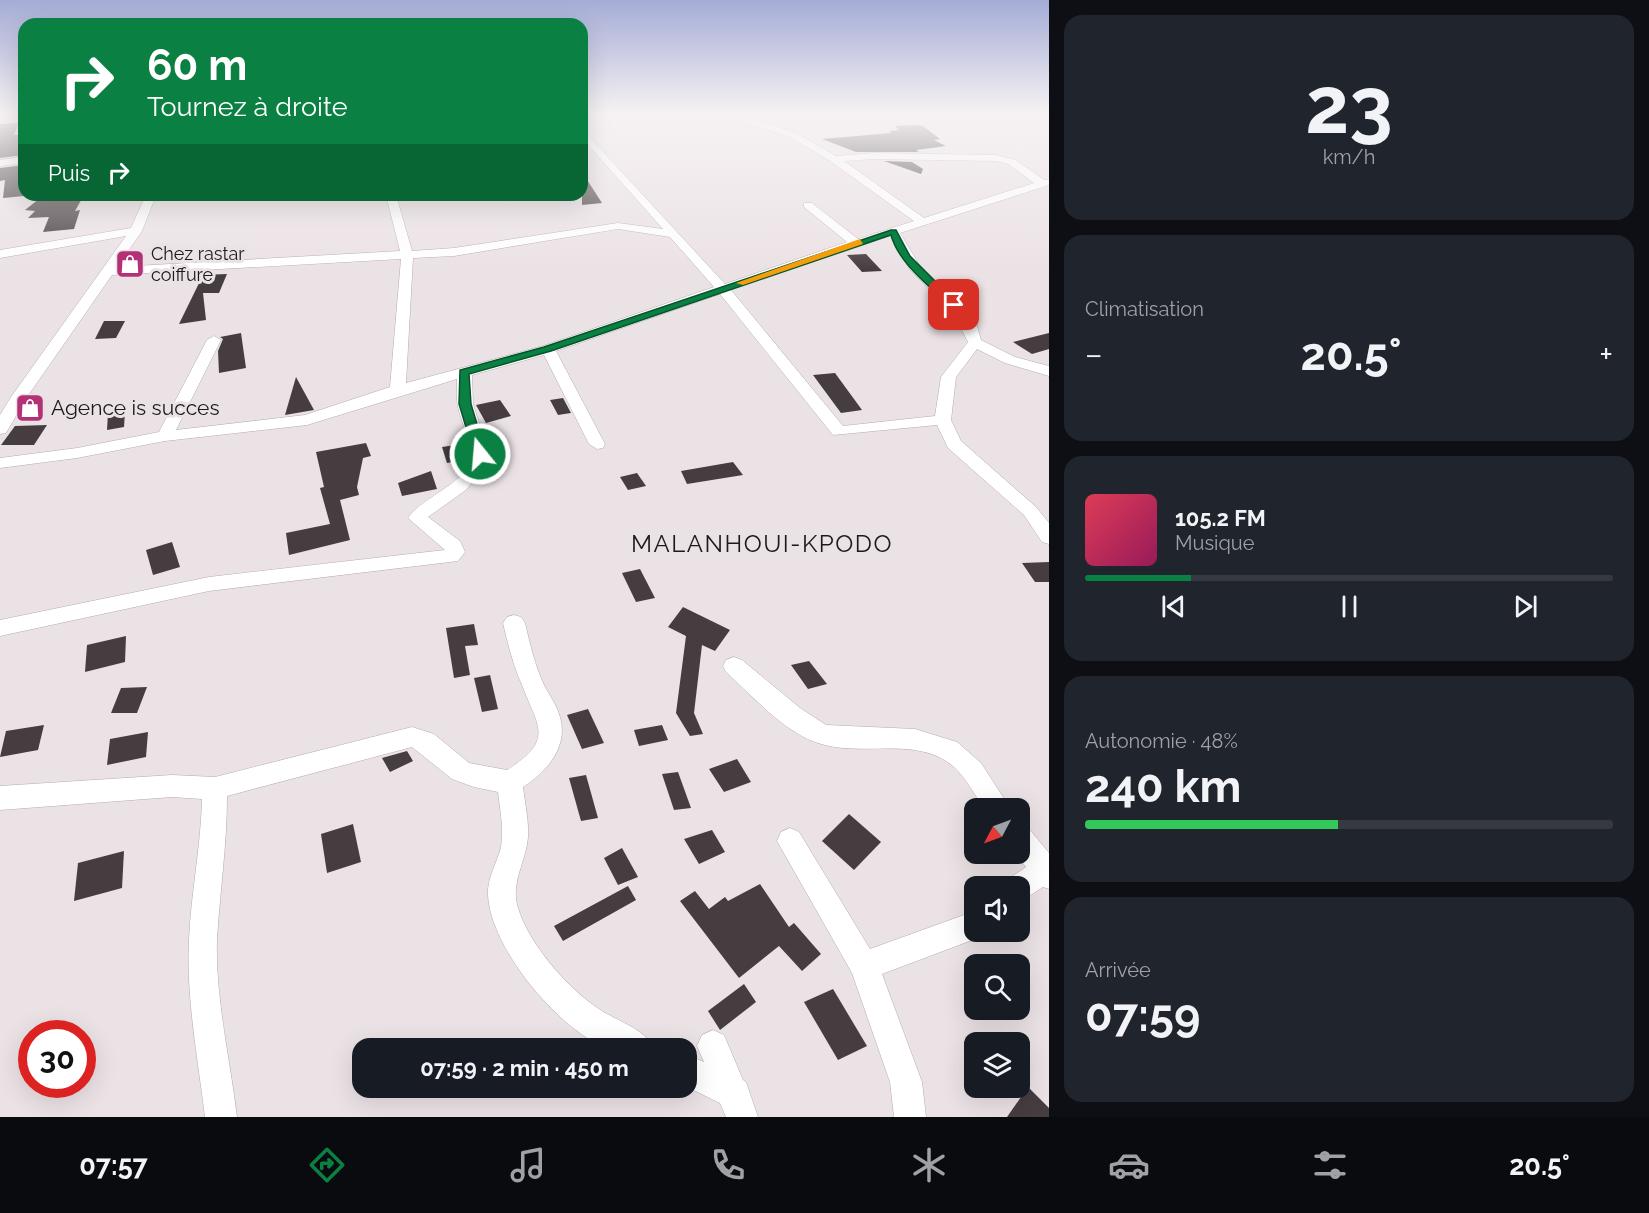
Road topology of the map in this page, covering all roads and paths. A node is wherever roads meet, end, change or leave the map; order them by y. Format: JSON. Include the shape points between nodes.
{"nodes":[{"id":1,"x":612,"y":166,"type":"edge"},
{"id":2,"x":844,"y":166,"type":"edge"},
{"id":3,"x":1019,"y":166,"type":"edge"},
{"id":4,"x":1046,"y":183,"type":"edge"},
{"id":5,"x":148,"y":201,"type":"edge"},
{"id":6,"x":393,"y":201,"type":"edge"},
{"id":7,"x":808,"y":205,"type":"dead end"},
{"id":8,"x":662,"y":223,"type":"junction"},
{"id":9,"x":924,"y":223,"type":"junction"},
{"id":10,"x":618,"y":226,"type":"junction"},
{"id":11,"x":136,"y":231,"type":"junction"},
{"id":12,"x":894,"y":232,"type":"junction"},
{"id":13,"x":673,"y":234,"type":"junction"},
{"id":14,"x":856,"y":243,"type":"junction"},
{"id":15,"x":0,"y":254,"type":"edge"},
{"id":16,"x":407,"y":256,"type":"junction"},
{"id":17,"x":108,"y":271,"type":"junction"},
{"id":18,"x":723,"y":289,"type":"junction"},
{"id":19,"x":214,"y":340,"type":"dead end"},
{"id":20,"x":975,"y":343,"type":"junction"},
{"id":21,"x":548,"y":349,"type":"junction"},
{"id":22,"x":1049,"y":371,"type":"edge"},
{"id":23,"x":464,"y":372,"type":"junction"},
{"id":24,"x":398,"y":390,"type":"junction"},
{"id":25,"x":944,"y":420,"type":"junction"},
{"id":26,"x":0,"y":429,"type":"edge"},
{"id":27,"x":165,"y":436,"type":"junction"},
{"id":28,"x":597,"y":444,"type":"dead end"},
{"id":29,"x":0,"y":463,"type":"edge"},
{"id":30,"x":1049,"y":537,"type":"edge"},
{"id":31,"x":514,"y":623,"type":"dead end"},
{"id":32,"x":0,"y":628,"type":"edge"},
{"id":33,"x":734,"y":666,"type":"dead end"},
{"id":34,"x":510,"y":782,"type":"junction"},
{"id":35,"x":215,"y":788,"type":"junction"},
{"id":36,"x":0,"y":798,"type":"edge"},
{"id":37,"x":991,"y":798,"type":"edge"},
{"id":38,"x":790,"y":841,"type":"dead end"},
{"id":39,"x":1030,"y":849,"type":"edge"},
{"id":40,"x":1047,"y":870,"type":"edge"},
{"id":41,"x":1030,"y":881,"type":"edge"},
{"id":42,"x":964,"y":929,"type":"edge"},
{"id":43,"x":864,"y":966,"type":"junction"},
{"id":44,"x":615,"y":1038,"type":"edge"},
{"id":45,"x":713,"y":1047,"type":"dead end"},
{"id":46,"x":697,"y":1078,"type":"edge"},
{"id":47,"x":738,"y":1105,"type":"edge"},
{"id":48,"x":221,"y":1117,"type":"edge"},
{"id":49,"x":910,"y":1117,"type":"edge"}],
"edges":[{"from":1,"to":8,"type":"street"},
{"from":2,"to":9,"type":"street"},
{"from":3,"to":4,"type":"street"},
{"from":4,"to":9,"type":"street"},
{"from":5,"to":11,"type":"street"},
{"from":6,"to":16,"type":"street"},
{"from":7,"to":14,"type":"street"},
{"from":8,"to":10,"type":"street","via":[[638,221]]},
{"from":8,"to":13,"type":"street"},
{"from":9,"to":12,"type":"street"},
{"from":10,"to":13,"type":"street"},
{"from":10,"to":16,"type":"street"},
{"from":11,"to":15,"type":"street"},
{"from":11,"to":17,"type":"street"},
{"from":12,"to":14,"type":"street"},
{"from":12,"to":20,"type":"street","via":[[907,258],[969,319]]},
{"from":13,"to":18,"type":"street"},
{"from":14,"to":18,"type":"street"},
{"from":16,"to":17,"type":"street"},
{"from":16,"to":24,"type":"street"},
{"from":17,"to":26,"type":"street"},
{"from":18,"to":21,"type":"street"},
{"from":18,"to":25,"type":"street","via":[[839,431]]},
{"from":19,"to":27,"type":"street"},
{"from":20,"to":22,"type":"street","via":[[1010,360]]},
{"from":20,"to":25,"type":"street","via":[[949,370],[944,386]]},
{"from":21,"to":23,"type":"street"},
{"from":21,"to":28,"type":"street"},
{"from":23,"to":24,"type":"street"},
{"from":23,"to":32,"type":"street","via":[[465,404],[480,454],[475,468],[460,486],[417,518],[453,546],[455,552],[451,556],[209,584]]},
{"from":24,"to":27,"type":"street","via":[[307,420]]},
{"from":25,"to":30,"type":"street","via":[[954,444],[1030,512]]},
{"from":27,"to":29,"type":"street","via":[[87,452]]},
{"from":31,"to":34,"type":"street","via":[[528,673],[548,714],[551,730],[548,748],[537,762]]},
{"from":33,"to":37,"type":"street","via":[[791,714],[824,735],[933,743],[962,759]]},
{"from":34,"to":35,"type":"street","via":[[456,769],[432,744],[412,737]]},
{"from":34,"to":44,"type":"street","via":[[516,825],[514,847],[503,873],[502,898],[510,925],[534,968],[568,1007]]},
{"from":35,"to":36,"type":"street","via":[[172,786]]},
{"from":35,"to":48,"type":"street","via":[[203,939]]},
{"from":38,"to":43,"type":"street"},
{"from":39,"to":40,"type":"street"},
{"from":40,"to":41,"type":"street"},
{"from":42,"to":43,"type":"street"},
{"from":43,"to":49,"type":"street","via":[[906,1082]]},
{"from":45,"to":47,"type":"street"},
{"from":46,"to":47,"type":"street"}]}
